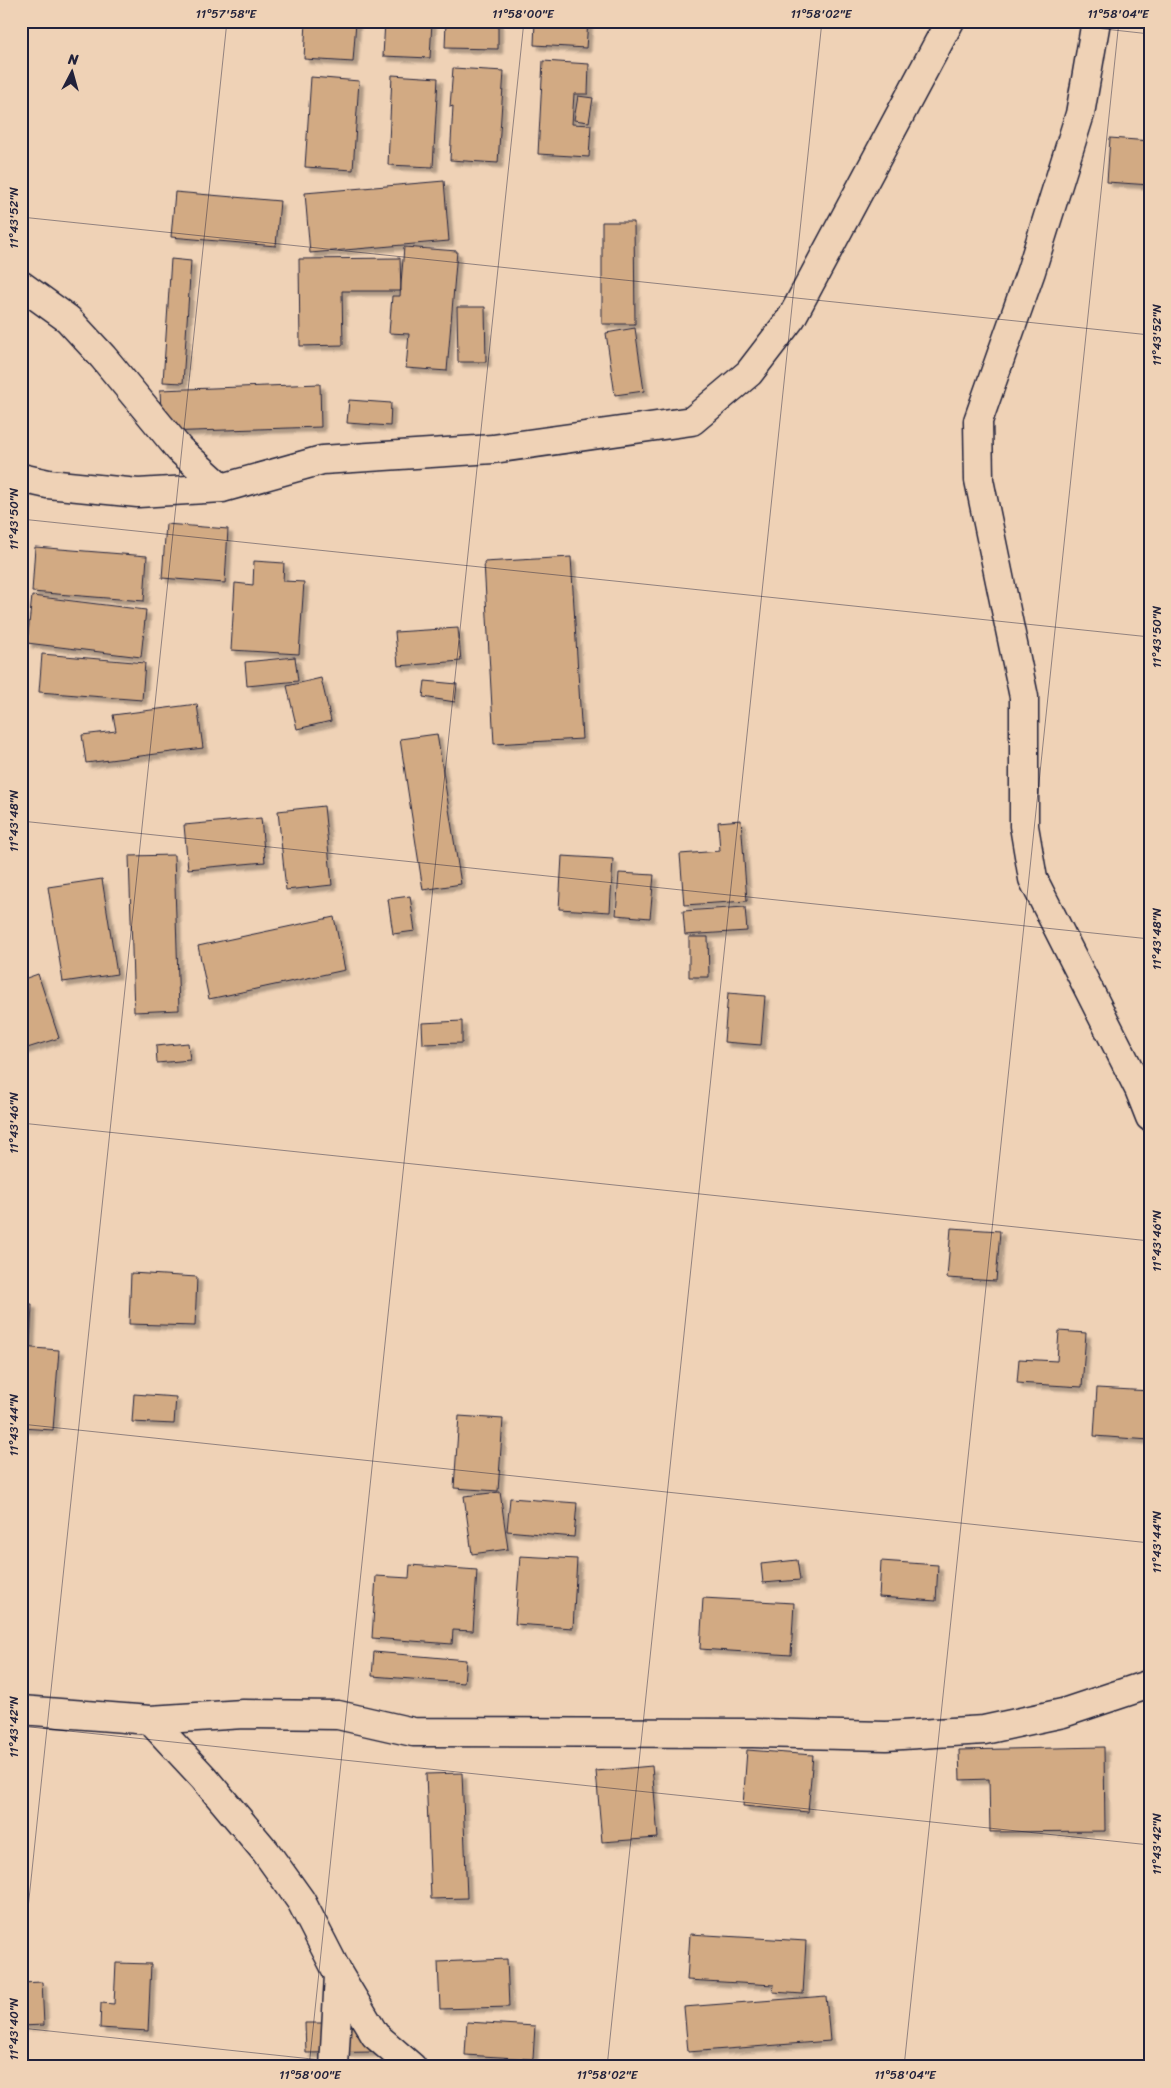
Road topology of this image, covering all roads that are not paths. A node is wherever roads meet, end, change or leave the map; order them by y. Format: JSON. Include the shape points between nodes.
{"nodes":[{"id":1,"x":950,"y":21,"type":"edge"},
{"id":2,"x":1096,"y":21,"type":"edge"},
{"id":3,"x":21,"y":285,"type":"edge"},
{"id":4,"x":21,"y":478,"type":"edge"},
{"id":5,"x":48,"y":484,"type":"junction"},
{"id":6,"x":222,"y":488,"type":"junction"},
{"id":7,"x":21,"y":498,"type":"edge"},
{"id":8,"x":1150,"y":1117,"type":"edge"},
{"id":9,"x":1150,"y":1684,"type":"edge"},
{"id":10,"x":21,"y":1710,"type":"edge"},
{"id":11,"x":150,"y":1720,"type":"junction"},
{"id":12,"x":339,"y":1975,"type":"junction"},
{"id":13,"x":334,"y":2067,"type":"edge"},
{"id":14,"x":412,"y":2067,"type":"edge"}],
"edges":[{"from":1,"to":6,"type":"street","via":[[792,317],[749,373],[692,420],[493,448],[322,460]]},
{"from":2,"to":8,"type":"street","via":[[1080,114],[1031,272],[978,421],[979,480],[1024,697],[1024,826],[1033,879]]},
{"from":3,"to":6,"type":"street","via":[[68,319],[103,356],[179,449]]},
{"from":4,"to":5,"type":"street"},
{"from":5,"to":6,"type":"street","via":[[138,493]]},
{"from":5,"to":7,"type":"street"},
{"from":9,"to":11,"type":"street","via":[[1063,1713],[984,1730],[886,1736],[413,1732],[338,1715],[243,1714]]},
{"from":10,"to":11,"type":"street"},
{"from":11,"to":12,"type":"street","via":[[266,1852],[301,1900]]},
{"from":12,"to":13,"type":"street"},
{"from":12,"to":14,"type":"street","via":[[375,2035]]}]}
